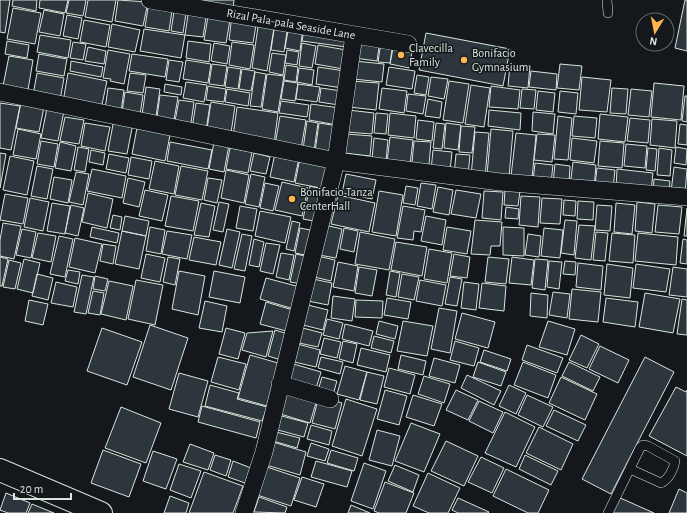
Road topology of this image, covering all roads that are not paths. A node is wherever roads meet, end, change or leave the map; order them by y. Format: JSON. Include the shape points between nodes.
{"nodes":[{"id":1,"x":150,"y":0,"type":"edge"},
{"id":2,"x":607,"y":0,"type":"edge"},
{"id":3,"x":608,"y":12,"type":"dead end"},
{"id":4,"x":354,"y":35,"type":"junction"},
{"id":5,"x":408,"y":44,"type":"dead end"},
{"id":6,"x":0,"y":92,"type":"edge"},
{"id":7,"x":336,"y":161,"type":"junction"},
{"id":8,"x":687,"y":197,"type":"edge"},
{"id":9,"x":280,"y":384,"type":"junction"},
{"id":10,"x":330,"y":399,"type":"dead end"},
{"id":11,"x":630,"y":469,"type":"junction"},
{"id":12,"x":0,"y":470,"type":"edge"},
{"id":13,"x":101,"y":513,"type":"edge"},
{"id":14,"x":244,"y":513,"type":"edge"},
{"id":15,"x":608,"y":513,"type":"edge"}],
"edges":[{"from":1,"to":4,"type":"street","name":"Rizal Pala-pala Seaside Lane"},
{"from":2,"to":3,"type":"lane"},
{"from":4,"to":5,"type":"street","name":"Rizal Pala-pala Seaside Lane"},
{"from":4,"to":7,"type":"street"},
{"from":6,"to":7,"type":"street"},
{"from":7,"to":8,"type":"street","via":[[500,182]]},
{"from":7,"to":9,"type":"street"},
{"from":9,"to":10,"type":"street"},
{"from":9,"to":14,"type":"street","via":[[264,452]]},
{"from":11,"to":11,"type":"lane","via":[[644,445],[674,462],[674,467],[661,483]]},
{"from":11,"to":15,"type":"lane"},
{"from":12,"to":13,"type":"main road"}]}
